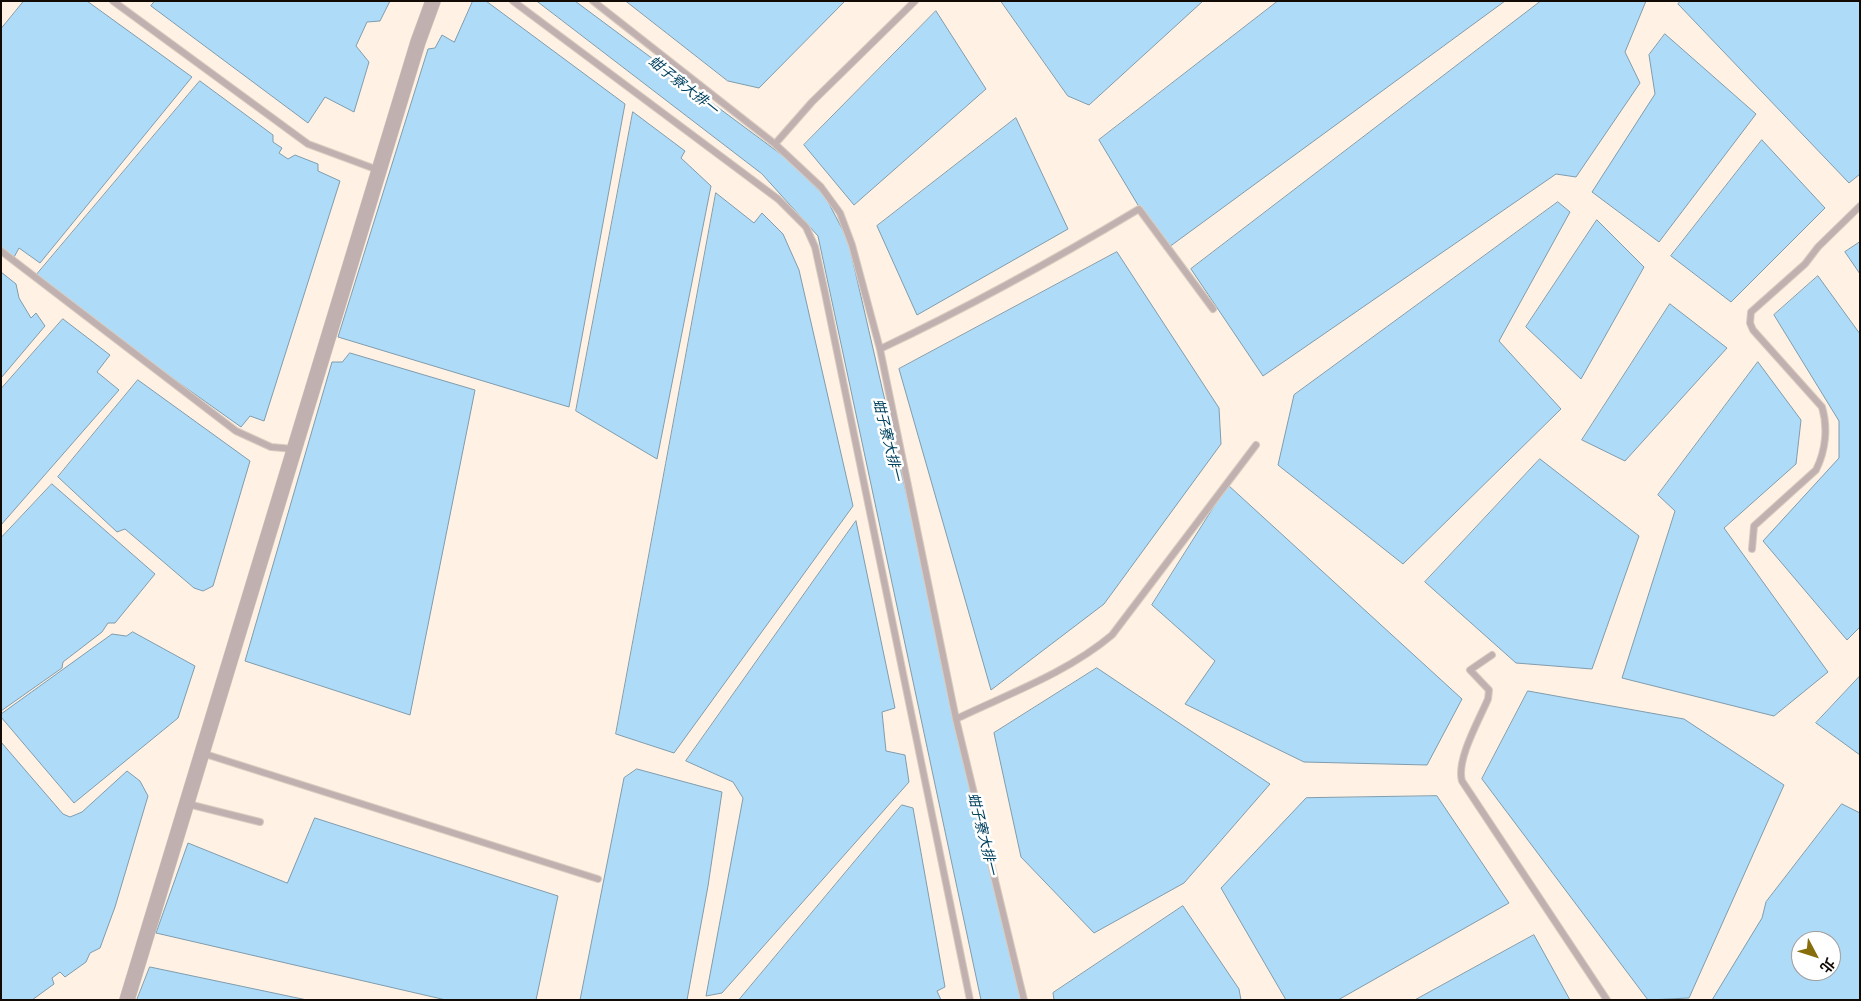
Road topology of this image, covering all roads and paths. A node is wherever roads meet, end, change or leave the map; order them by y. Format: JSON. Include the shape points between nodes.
{"nodes":[{"id":1,"x":113,"y":1,"type":"edge"},
{"id":2,"x":433,"y":1,"type":"edge"},
{"id":3,"x":513,"y":1,"type":"edge"},
{"id":4,"x":593,"y":1,"type":"edge"},
{"id":5,"x":915,"y":1,"type":"edge"},
{"id":6,"x":775,"y":144,"type":"junction"},
{"id":7,"x":378,"y":170,"type":"junction"},
{"id":8,"x":1860,"y":206,"type":"edge"},
{"id":9,"x":1,"y":251,"type":"edge"},
{"id":10,"x":1213,"y":309,"type":"dead end"},
{"id":11,"x":880,"y":348,"type":"junction"},
{"id":12,"x":1256,"y":445,"type":"dead end"},
{"id":13,"x":294,"y":449,"type":"junction"},
{"id":14,"x":1752,"y":549,"type":"dead end"},
{"id":15,"x":1492,"y":655,"type":"dead end"},
{"id":16,"x":956,"y":720,"type":"junction"},
{"id":17,"x":202,"y":753,"type":"junction"},
{"id":18,"x":187,"y":804,"type":"junction"},
{"id":19,"x":260,"y":822,"type":"dead end"},
{"id":20,"x":598,"y":879,"type":"dead end"},
{"id":21,"x":127,"y":1000,"type":"edge"},
{"id":22,"x":970,"y":1000,"type":"edge"},
{"id":23,"x":1024,"y":1000,"type":"edge"},
{"id":24,"x":1607,"y":1000,"type":"edge"}],
"edges":[{"from":1,"to":7,"type":"lane","via":[[308,144]]},
{"from":2,"to":7,"type":"street"},
{"from":3,"to":22,"type":"lane","via":[[778,199],[806,227],[815,247],[825,293]]},
{"from":4,"to":6,"type":"lane"},
{"from":5,"to":6,"type":"lane","via":[[812,102]]},
{"from":6,"to":11,"type":"lane","via":[[821,188],[840,213],[852,244]]},
{"from":7,"to":13,"type":"street"},
{"from":8,"to":14,"type":"lane","via":[[1805,264],[1751,312],[1753,330],[1822,407],[1827,422],[1822,458],[1816,470],[1754,526]]},
{"from":9,"to":13,"type":"lane","via":[[236,431],[271,448]]},
{"from":10,"to":11,"type":"lane","via":[[1139,209],[985,297]]},
{"from":11,"to":16,"type":"lane"},
{"from":12,"to":16,"type":"lane","via":[[1112,635],[1073,662]]},
{"from":13,"to":17,"type":"street"},
{"from":15,"to":24,"type":"lane","via":[[1470,670],[1489,690],[1463,758],[1462,781]]},
{"from":16,"to":23,"type":"lane"},
{"from":17,"to":18,"type":"street"},
{"from":17,"to":20,"type":"lane"},
{"from":18,"to":19,"type":"lane"},
{"from":18,"to":21,"type":"street"}]}
